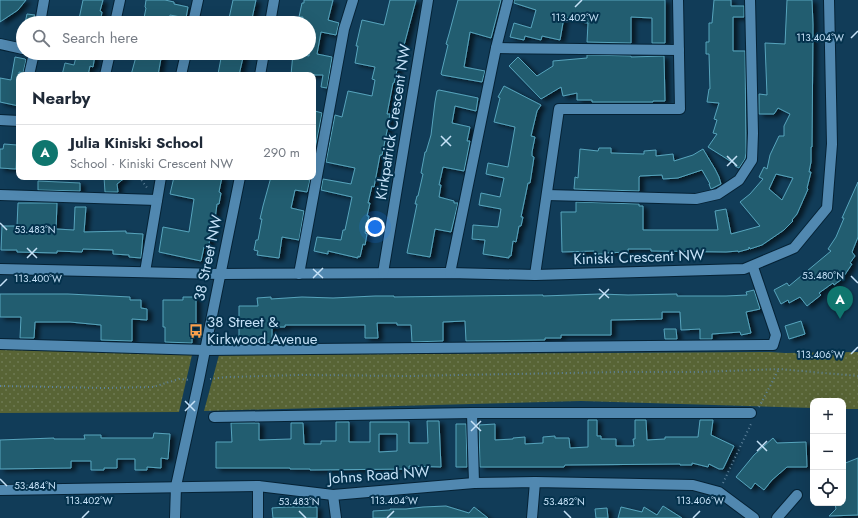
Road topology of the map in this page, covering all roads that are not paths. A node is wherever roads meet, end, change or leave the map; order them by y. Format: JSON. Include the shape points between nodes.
{"nodes":[{"id":1,"x":44,"y":0,"type":"edge"},
{"id":2,"x":120,"y":0,"type":"edge"},
{"id":3,"x":198,"y":0,"type":"edge"},
{"id":4,"x":274,"y":0,"type":"edge"},
{"id":5,"x":353,"y":0,"type":"edge"},
{"id":6,"x":428,"y":0,"type":"edge"},
{"id":7,"x":508,"y":0,"type":"edge"},
{"id":8,"x":678,"y":0,"type":"edge"},
{"id":9,"x":750,"y":0,"type":"edge"},
{"id":10,"x":829,"y":0,"type":"edge"},
{"id":11,"x":41,"y":16,"type":"edge"},
{"id":12,"x":117,"y":16,"type":"edge"},
{"id":13,"x":195,"y":16,"type":"edge"},
{"id":14,"x":271,"y":16,"type":"edge"},
{"id":15,"x":0,"y":44,"type":"edge"},
{"id":16,"x":16,"y":47,"type":"edge"},
{"id":17,"x":496,"y":48,"type":"junction"},
{"id":18,"x":679,"y":50,"type":"junction"},
{"id":19,"x":32,"y":60,"type":"edge"},
{"id":20,"x":108,"y":60,"type":"edge"},
{"id":21,"x":184,"y":60,"type":"edge"},
{"id":22,"x":263,"y":60,"type":"edge"},
{"id":23,"x":30,"y":72,"type":"edge"},
{"id":24,"x":106,"y":72,"type":"edge"},
{"id":25,"x":181,"y":72,"type":"edge"},
{"id":26,"x":261,"y":72,"type":"edge"},
{"id":27,"x":0,"y":120,"type":"edge"},
{"id":28,"x":16,"y":121,"type":"edge"},
{"id":29,"x":160,"y":180,"type":"edge"},
{"id":30,"x":239,"y":180,"type":"edge"},
{"id":31,"x":0,"y":195,"type":"edge"},
{"id":32,"x":546,"y":196,"type":"junction"},
{"id":33,"x":157,"y":200,"type":"junction"},
{"id":34,"x":753,"y":267,"type":"junction"},
{"id":35,"x":0,"y":269,"type":"edge"},
{"id":36,"x":145,"y":272,"type":"junction"},
{"id":37,"x":383,"y":273,"type":"junction"},
{"id":38,"x":450,"y":273,"type":"junction"},
{"id":39,"x":221,"y":274,"type":"junction"},
{"id":40,"x":299,"y":274,"type":"junction"},
{"id":41,"x":535,"y":275,"type":"junction"},
{"id":42,"x":0,"y":344,"type":"edge"},
{"id":43,"x":205,"y":350,"type":"junction"},
{"id":44,"x":472,"y":413,"type":"junction"},
{"id":45,"x":754,"y":414,"type":"road end"},
{"id":46,"x":214,"y":417,"type":"dead end"},
{"id":47,"x":535,"y":482,"type":"junction"},
{"id":48,"x":474,"y":483,"type":"junction"},
{"id":49,"x":176,"y":486,"type":"junction"},
{"id":50,"x":258,"y":486,"type":"junction"},
{"id":51,"x":0,"y":490,"type":"edge"},
{"id":52,"x":333,"y":495,"type":"junction"},
{"id":53,"x":797,"y":495,"type":"dead end"},
{"id":54,"x":175,"y":518,"type":"edge"},
{"id":55,"x":258,"y":518,"type":"edge"},
{"id":56,"x":336,"y":518,"type":"edge"},
{"id":57,"x":532,"y":518,"type":"edge"},
{"id":58,"x":754,"y":518,"type":"edge"},
{"id":59,"x":777,"y":518,"type":"edge"}],
"edges":[{"from":1,"to":11,"type":"street"},
{"from":2,"to":12,"type":"street"},
{"from":3,"to":13,"type":"street"},
{"from":4,"to":14,"type":"street"},
{"from":5,"to":40,"type":"street","via":[[344,29]]},
{"from":6,"to":37,"type":"street","name":"Kirkpatrick Crescent NW"},
{"from":7,"to":17,"type":"street"},
{"from":8,"to":18,"type":"street"},
{"from":9,"to":32,"type":"street","via":[[752,160],[739,180],[718,194],[696,199]]},
{"from":10,"to":34,"type":"street","name":"Kiniski Crescent NW","via":[[832,144],[827,208],[794,248]]},
{"from":15,"to":16,"type":"street"},
{"from":17,"to":18,"type":"street"},
{"from":17,"to":38,"type":"street"},
{"from":18,"to":32,"type":"street","via":[[680,109],[559,109]]},
{"from":19,"to":23,"type":"street"},
{"from":20,"to":24,"type":"street"},
{"from":21,"to":25,"type":"street"},
{"from":22,"to":26,"type":"street"},
{"from":27,"to":28,"type":"street"},
{"from":29,"to":33,"type":"street"},
{"from":30,"to":39,"type":"street","name":"38 Street NW"},
{"from":31,"to":33,"type":"street"},
{"from":32,"to":41,"type":"street"},
{"from":33,"to":36,"type":"street"},
{"from":34,"to":41,"type":"street","name":"Kiniski Crescent NW","via":[[744,270]]},
{"from":34,"to":43,"type":"street","via":[[776,335],[773,345]]},
{"from":35,"to":36,"type":"street","name":"Kiniski Crescent NW"},
{"from":36,"to":39,"type":"street","name":"Kiniski Crescent NW"},
{"from":37,"to":38,"type":"street","name":"Kiniski Crescent NW"},
{"from":37,"to":40,"type":"street","name":"Kiniski Crescent NW"},
{"from":38,"to":41,"type":"street","name":"Kiniski Crescent NW"},
{"from":39,"to":40,"type":"street","name":"Kiniski Crescent NW"},
{"from":39,"to":43,"type":"street","name":"38 Street NW"},
{"from":42,"to":43,"type":"street"},
{"from":43,"to":49,"type":"street","name":"38 Street NW"},
{"from":44,"to":45,"type":"street"},
{"from":44,"to":46,"type":"street"},
{"from":44,"to":48,"type":"street"},
{"from":47,"to":48,"type":"street","name":"Johns Road NW"},
{"from":47,"to":57,"type":"street"},
{"from":47,"to":58,"type":"street","name":"Johns Road NW","via":[[693,485],[719,492]]},
{"from":48,"to":52,"type":"street","name":"Johns Road NW"},
{"from":49,"to":50,"type":"street","name":"Johns Road NW"},
{"from":49,"to":51,"type":"street","name":"Johns Road NW"},
{"from":49,"to":54,"type":"street","name":"38 Street NW"},
{"from":50,"to":52,"type":"street","name":"Johns Road NW"},
{"from":50,"to":55,"type":"street"},
{"from":52,"to":56,"type":"street"},
{"from":53,"to":59,"type":"street"}]}
